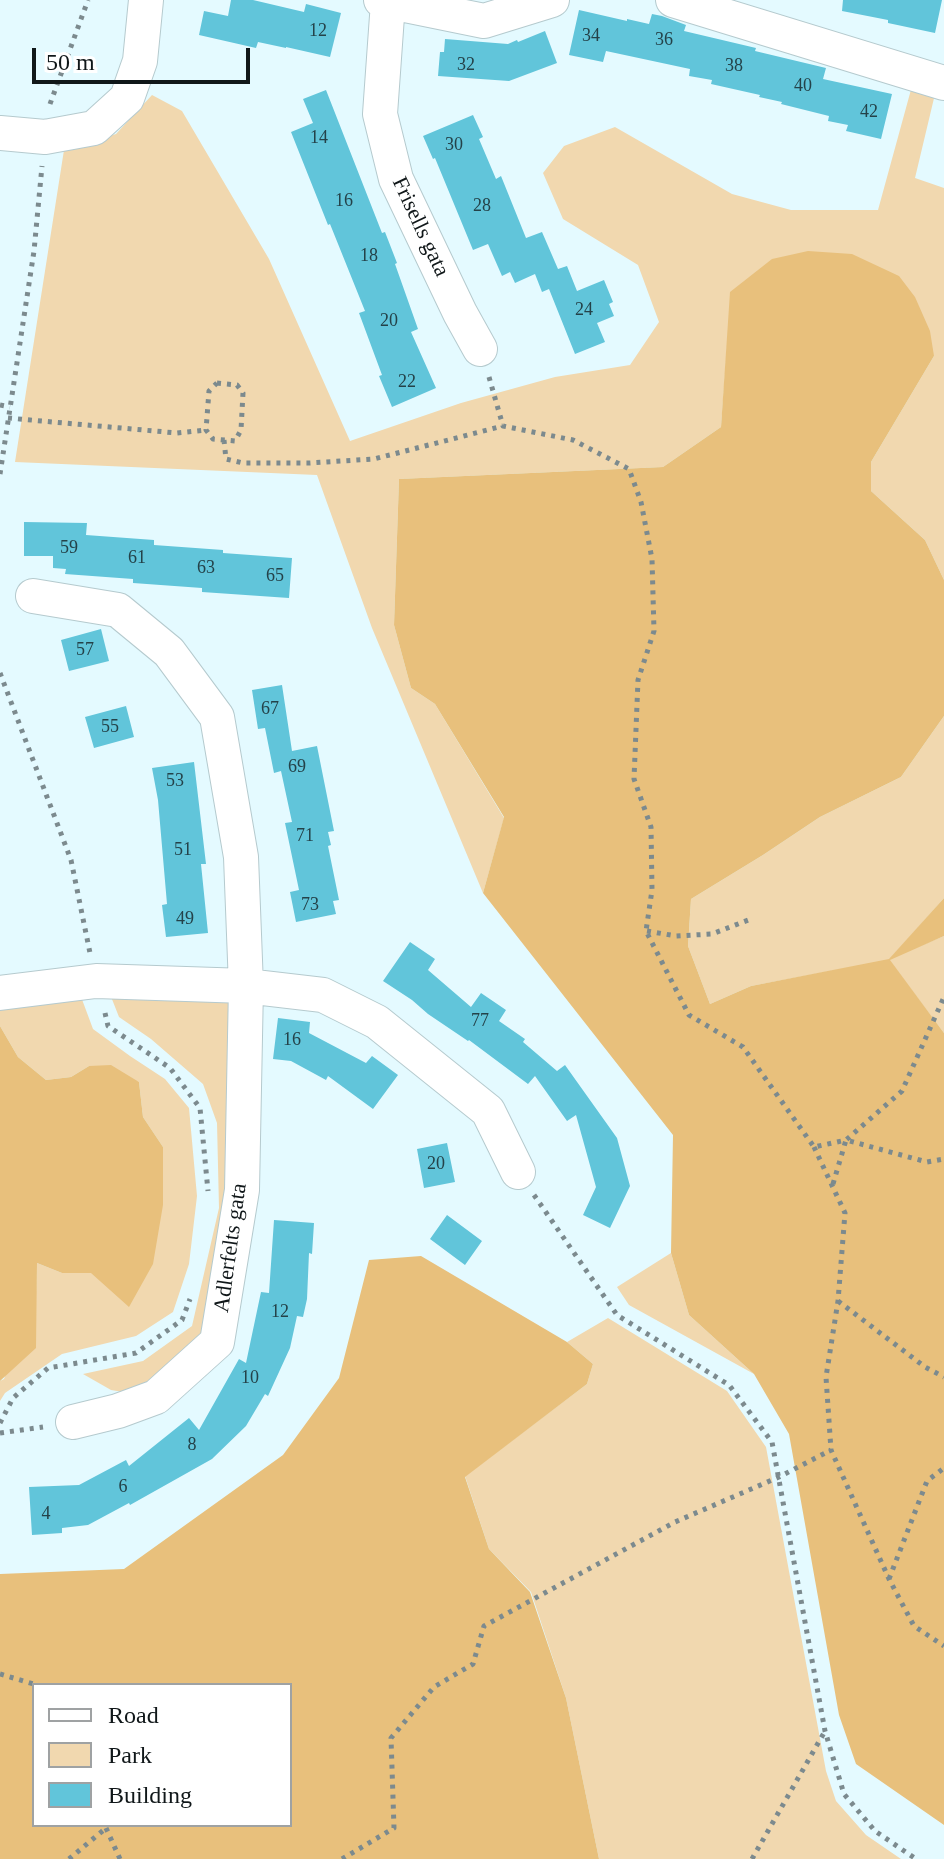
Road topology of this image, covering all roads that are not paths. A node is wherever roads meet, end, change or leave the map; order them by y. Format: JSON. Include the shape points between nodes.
{"nodes":[{"id":1,"x":146,"y":0,"type":"edge"},
{"id":2,"x":552,"y":0,"type":"edge"},
{"id":3,"x":673,"y":0,"type":"edge"},
{"id":4,"x":385,"y":1,"type":"edge"},
{"id":5,"x":944,"y":83,"type":"edge"},
{"id":6,"x":0,"y":133,"type":"edge"},
{"id":7,"x":480,"y":349,"type":"road end"},
{"id":8,"x":33,"y":596,"type":"dead end"},
{"id":9,"x":246,"y":986,"type":"junction"},
{"id":10,"x":0,"y":993,"type":"edge"},
{"id":11,"x":518,"y":1172,"type":"road end"},
{"id":12,"x":73,"y":1422,"type":"road end"}],
"edges":[{"from":1,"to":6,"type":"street","via":[[140,61],[127,98],[94,128],[45,137]]},
{"from":2,"to":4,"type":"street","name":"Frisells gata","via":[[484,21]]},
{"from":3,"to":5,"type":"street"},
{"from":4,"to":7,"type":"street","name":"Frisells gata","via":[[380,114],[396,179]]},
{"from":8,"to":9,"type":"street","name":"Adlerfelts gata","via":[[118,610],[169,652],[217,717],[241,857]]},
{"from":9,"to":10,"type":"street","via":[[96,981]]},
{"from":9,"to":11,"type":"street","via":[[323,995],[377,1022],[488,1111]]},
{"from":9,"to":12,"type":"street","name":"Adlerfelts gata","via":[[242,1190],[217,1342],[156,1397]]}]}
